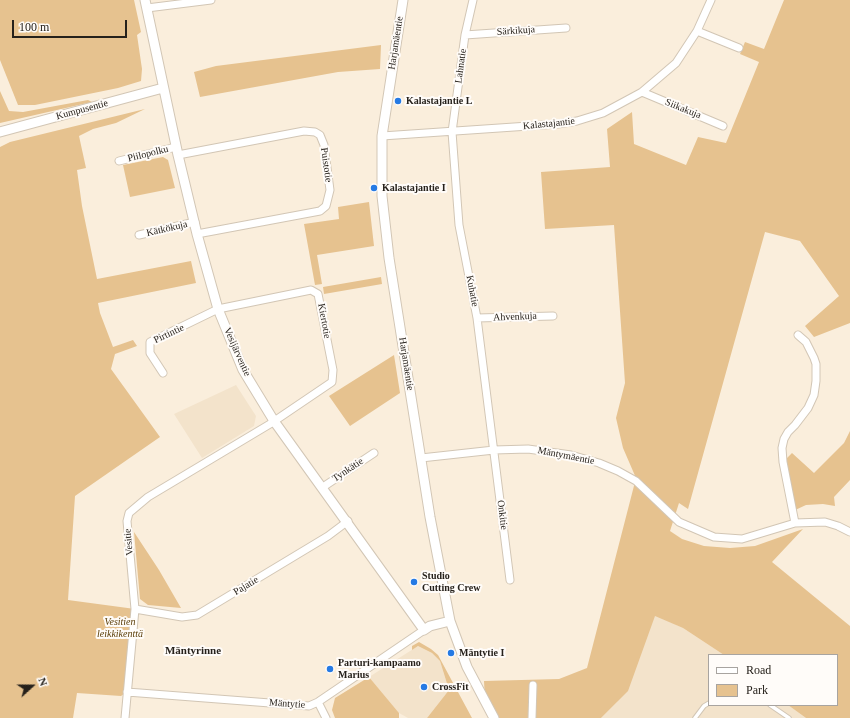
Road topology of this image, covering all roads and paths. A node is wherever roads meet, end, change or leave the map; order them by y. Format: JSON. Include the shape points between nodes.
{"nodes":[{"id":1,"x":211,"y":0,"type":"edge"},
{"id":2,"x":403,"y":0,"type":"edge"},
{"id":3,"x":473,"y":0,"type":"edge"},
{"id":4,"x":711,"y":0,"type":"edge"},
{"id":5,"x":201,"y":1,"type":"edge"},
{"id":6,"x":146,"y":4,"type":"edge"},
{"id":7,"x":566,"y":28,"type":"dead end"},
{"id":8,"x":697,"y":31,"type":"junction"},
{"id":9,"x":465,"y":35,"type":"junction"},
{"id":10,"x":739,"y":48,"type":"dead end"},
{"id":11,"x":163,"y":88,"type":"junction"},
{"id":12,"x":642,"y":92,"type":"junction"},
{"id":13,"x":723,"y":126,"type":"dead end"},
{"id":14,"x":0,"y":132,"type":"edge"},
{"id":15,"x":452,"y":132,"type":"junction"},
{"id":16,"x":382,"y":136,"type":"junction"},
{"id":17,"x":177,"y":151,"type":"junction"},
{"id":18,"x":119,"y":161,"type":"dead end"},
{"id":19,"x":195,"y":222,"type":"junction"},
{"id":20,"x":198,"y":234,"type":"junction"},
{"id":21,"x":139,"y":235,"type":"dead end"},
{"id":22,"x":218,"y":309,"type":"junction"},
{"id":23,"x":553,"y":316,"type":"dead end"},
{"id":24,"x":477,"y":318,"type":"junction"},
{"id":25,"x":798,"y":335,"type":"dead end"},
{"id":26,"x":163,"y":372,"type":"dead end"},
{"id":27,"x":274,"y":420,"type":"junction"},
{"id":28,"x":494,"y":450,"type":"junction"},
{"id":29,"x":374,"y":453,"type":"dead end"},
{"id":30,"x":421,"y":458,"type":"junction"},
{"id":31,"x":323,"y":487,"type":"junction"},
{"id":32,"x":348,"y":521,"type":"junction"},
{"id":33,"x":795,"y":523,"type":"junction"},
{"id":34,"x":850,"y":532,"type":"edge"},
{"id":35,"x":510,"y":580,"type":"dead end"},
{"id":36,"x":136,"y":609,"type":"junction"},
{"id":37,"x":450,"y":621,"type":"junction"},
{"id":38,"x":424,"y":630,"type":"junction"},
{"id":39,"x":532,"y":685,"type":"dead end"},
{"id":40,"x":127,"y":692,"type":"junction"},
{"id":41,"x":318,"y":702,"type":"junction"},
{"id":42,"x":708,"y":704,"type":"edge"},
{"id":43,"x":771,"y":706,"type":"edge"},
{"id":44,"x":125,"y":718,"type":"edge"},
{"id":45,"x":326,"y":718,"type":"edge"},
{"id":46,"x":494,"y":718,"type":"edge"},
{"id":47,"x":532,"y":718,"type":"edge"},
{"id":48,"x":695,"y":718,"type":"edge"},
{"id":49,"x":789,"y":718,"type":"edge"}],
"edges":[{"from":1,"to":5,"type":"street"},
{"from":2,"to":16,"type":"street","name":"Harjamäentie"},
{"from":3,"to":9,"type":"street","name":"Lahnatie"},
{"from":4,"to":8,"type":"street","name":"Kalastajantie"},
{"from":5,"to":6,"type":"street"},
{"from":6,"to":11,"type":"street","name":"Vesijärventie"},
{"from":7,"to":9,"type":"street","name":"Särkikuja"},
{"from":8,"to":10,"type":"street"},
{"from":8,"to":12,"type":"street","name":"Kalastajantie","via":[[676,63]]},
{"from":9,"to":15,"type":"street","name":"Lahnatie"},
{"from":11,"to":14,"type":"street","name":"Kumpusentie"},
{"from":11,"to":17,"type":"street","name":"Vesijärventie"},
{"from":12,"to":13,"type":"street","name":"Siikakuja"},
{"from":12,"to":15,"type":"street","name":"Kalastajantie","via":[[603,113],[577,121]]},
{"from":15,"to":16,"type":"street","name":"Kalastajantie"},
{"from":15,"to":24,"type":"street","name":"Kuhatie","via":[[459,225]]},
{"from":16,"to":30,"type":"street","name":"Harjamäentie","via":[[383,204],[389,258]]},
{"from":17,"to":18,"type":"street","name":"Piilopolku"},
{"from":17,"to":19,"type":"street","name":"Vesijärventie"},
{"from":17,"to":20,"type":"street","name":"Puistotie","via":[[304,131],[320,135],[324,145],[330,190],[326,206],[320,211]]},
{"from":19,"to":20,"type":"street","name":"Vesijärventie"},
{"from":19,"to":21,"type":"street","name":"Kätkökuja"},
{"from":20,"to":22,"type":"street","name":"Vesijärventie"},
{"from":22,"to":26,"type":"street","name":"Pirtintie","via":[[150,342],[150,353]]},
{"from":22,"to":27,"type":"street","name":"Vesijärventie","via":[[243,370]]},
{"from":22,"to":27,"type":"street","name":"Kiertotie","via":[[311,290],[318,294],[333,370],[332,382]]},
{"from":23,"to":24,"type":"street","name":"Ahvenkuja"},
{"from":24,"to":28,"type":"street","name":"Kuhatie"},
{"from":25,"to":33,"type":"street","via":[[806,342],[814,358],[816,381],[814,396],[808,408],[788,432],[782,448]]},
{"from":27,"to":31,"type":"street","name":"Vesijärventie"},
{"from":27,"to":36,"type":"street","name":"Vesitie","via":[[148,497],[129,513],[127,521]]},
{"from":28,"to":30,"type":"street","name":"Mäntymäentie"},
{"from":28,"to":33,"type":"street","name":"Mäntymäentie","via":[[528,449],[571,455],[618,470],[636,482],[679,522],[714,537],[742,539]]},
{"from":28,"to":35,"type":"street","name":"Onkitie"},
{"from":29,"to":31,"type":"street","name":"Tynkätie"},
{"from":30,"to":37,"type":"street","name":"Harjamäentie"},
{"from":31,"to":32,"type":"street","name":"Vesijärventie"},
{"from":32,"to":36,"type":"street","name":"Pajatie","via":[[328,536],[197,616],[182,617]]},
{"from":32,"to":38,"type":"street","name":"Vesijärventie"},
{"from":33,"to":34,"type":"street","name":"Mäntymäentie","via":[[825,522]]},
{"from":36,"to":40,"type":"street","name":"Vesitie"},
{"from":37,"to":38,"type":"street"},
{"from":37,"to":46,"type":"street","name":"Harjamäentie","via":[[467,667]]},
{"from":38,"to":41,"type":"street","name":"Mäntytie"},
{"from":39,"to":47,"type":"street"},
{"from":40,"to":41,"type":"street","name":"Mäntytie","via":[[309,706]]},
{"from":40,"to":44,"type":"street","name":"Vesitie"},
{"from":41,"to":45,"type":"street"},
{"from":42,"to":48,"type":"lane"},
{"from":43,"to":49,"type":"lane"}]}
